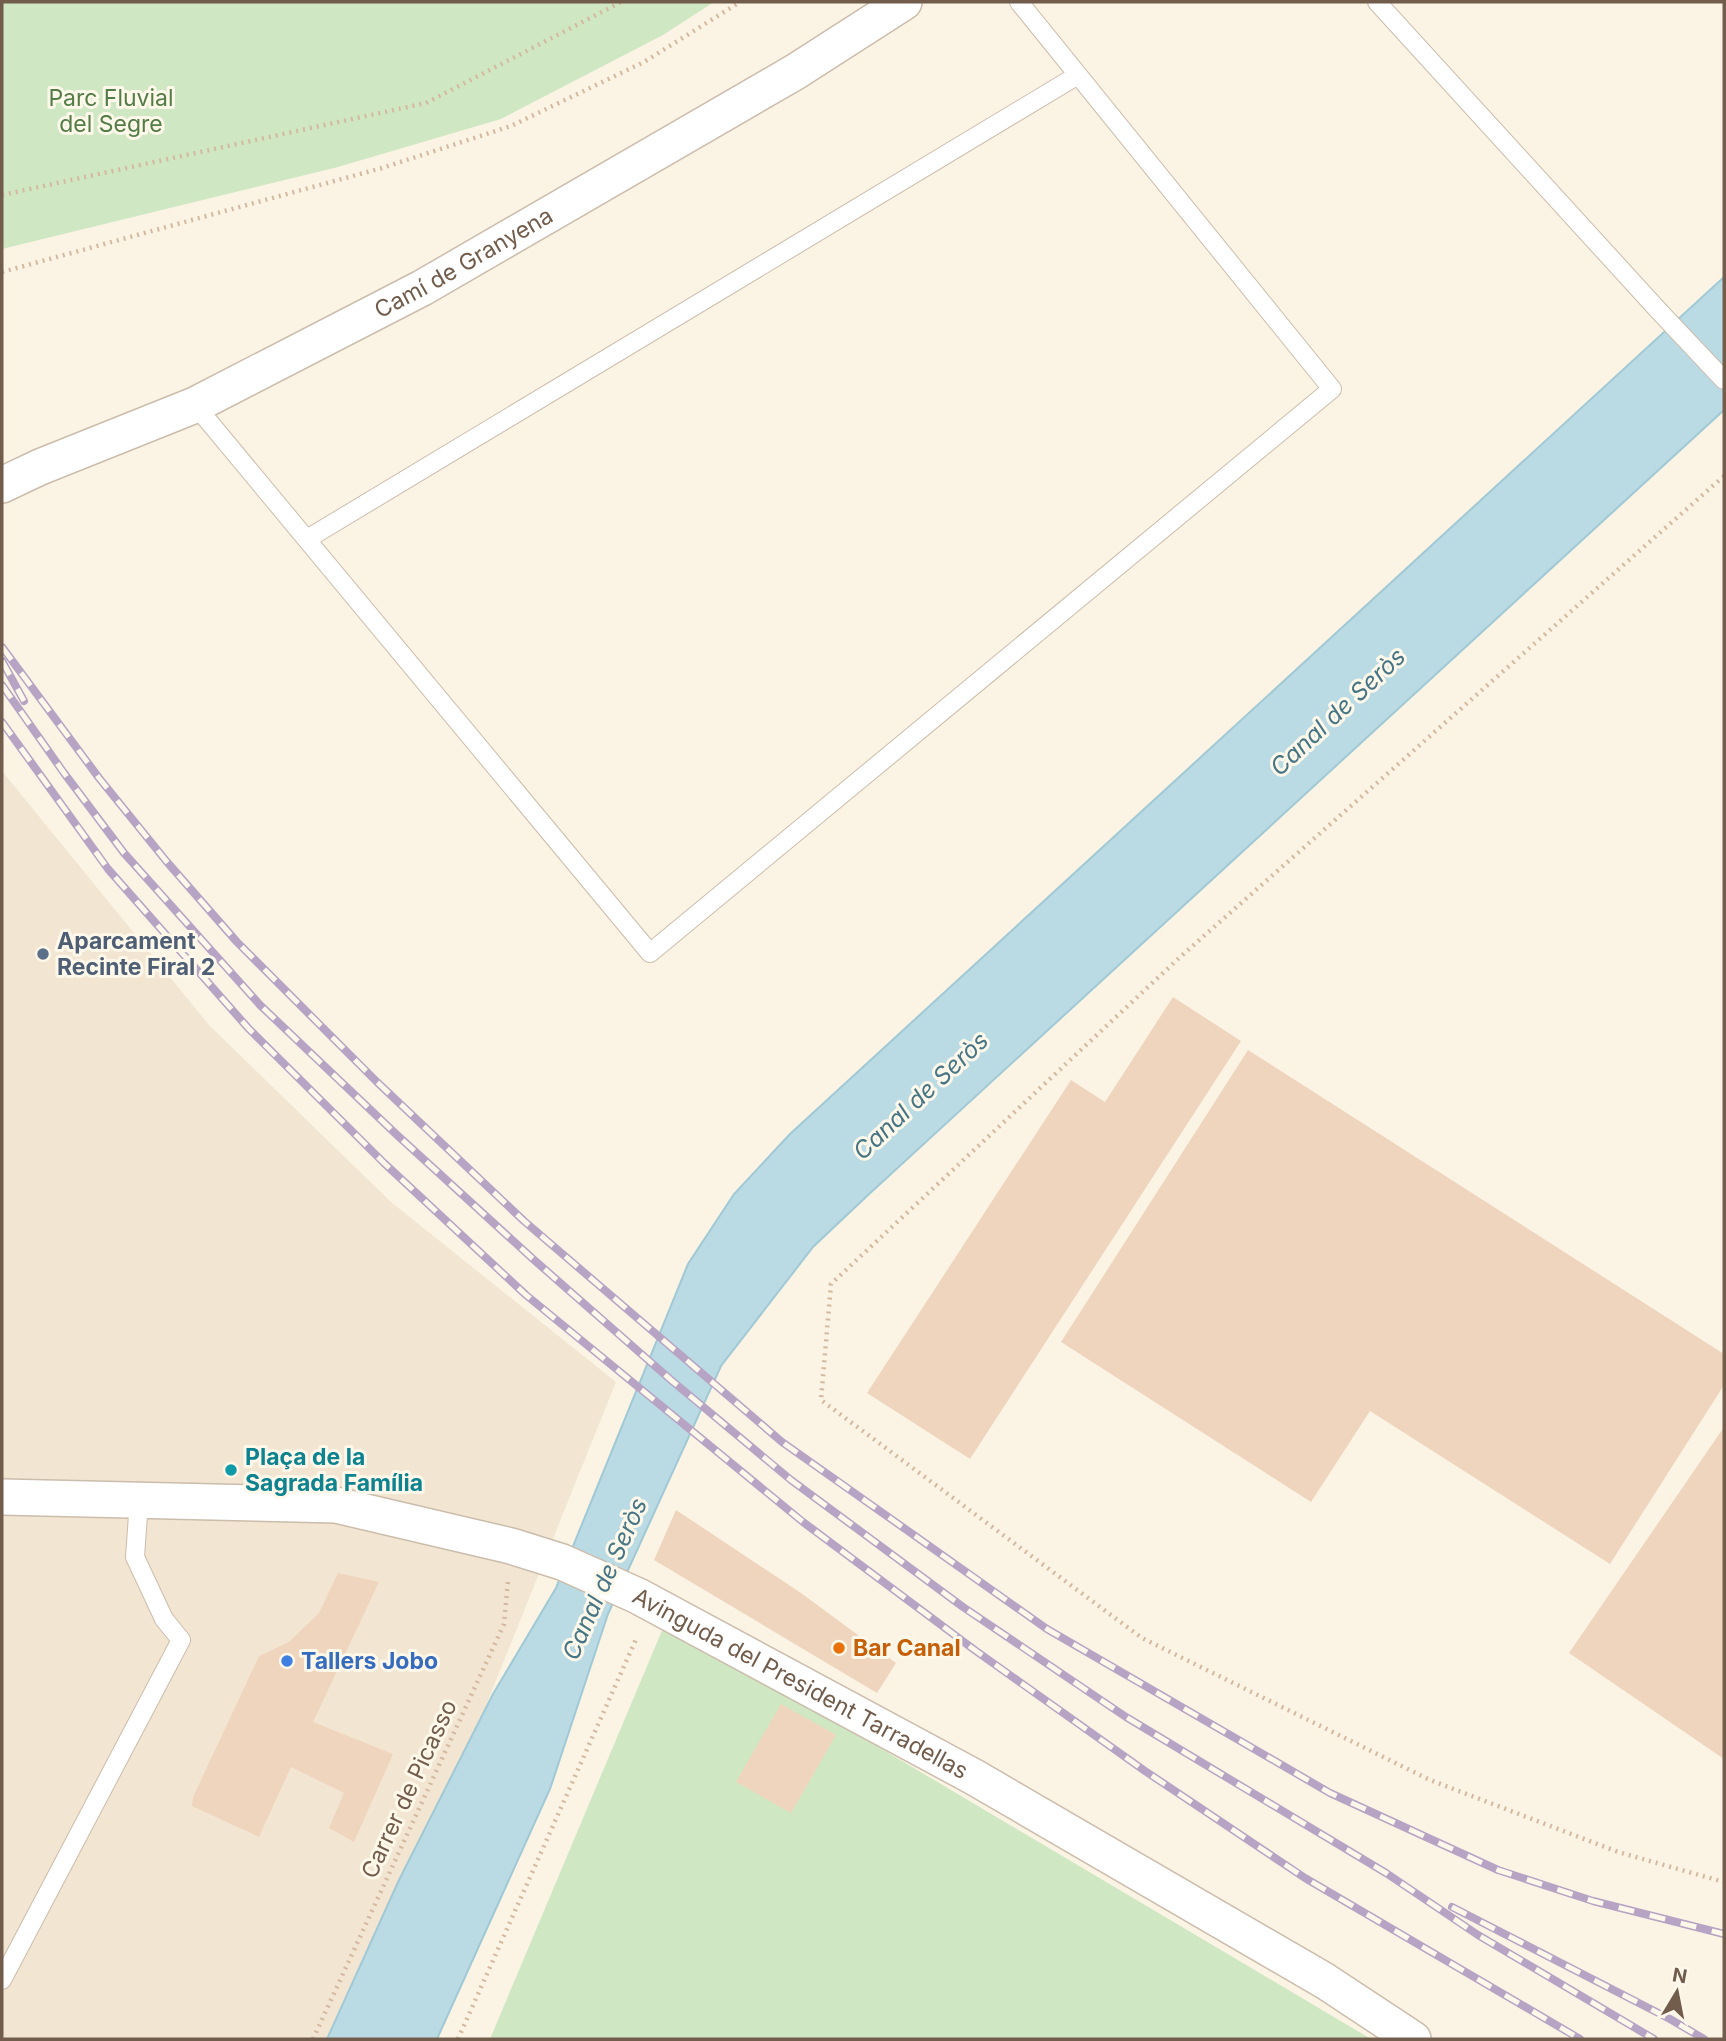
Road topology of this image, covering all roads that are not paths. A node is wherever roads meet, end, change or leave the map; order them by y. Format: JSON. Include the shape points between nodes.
{"nodes":[{"id":1,"x":904,"y":2,"type":"edge"},
{"id":2,"x":1019,"y":2,"type":"edge"},
{"id":3,"x":1377,"y":2,"type":"edge"},
{"id":4,"x":1078,"y":75,"type":"junction"},
{"id":5,"x":1724,"y":380,"type":"edge"},
{"id":6,"x":195,"y":405,"type":"junction"},
{"id":7,"x":2,"y":485,"type":"edge"},
{"id":8,"x":307,"y":539,"type":"junction"},
{"id":9,"x":2,"y":1497,"type":"edge"},
{"id":10,"x":139,"y":1501,"type":"junction"},
{"id":11,"x":2,"y":1980,"type":"edge"},
{"id":12,"x":1413,"y":2039,"type":"edge"}],
"edges":[{"from":1,"to":6,"type":"street","name":"Camí de Granyena","via":[[795,72],[422,288]]},
{"from":2,"to":4,"type":"lane"},
{"from":3,"to":5,"type":"lane"},
{"from":4,"to":8,"type":"lane"},
{"from":4,"to":8,"type":"lane","via":[[1332,389],[650,953]]},
{"from":6,"to":7,"type":"street","name":"Camí de Granyena"},
{"from":6,"to":8,"type":"lane"},
{"from":9,"to":10,"type":"street","name":"Avinguda del President Tarradellas"},
{"from":10,"to":11,"type":"lane","via":[[135,1557],[164,1619],[181,1640]]},
{"from":10,"to":12,"type":"street","name":"Avinguda del President Tarradellas","via":[[336,1505],[562,1562],[645,1599],[974,1777],[1325,1981]]}]}
